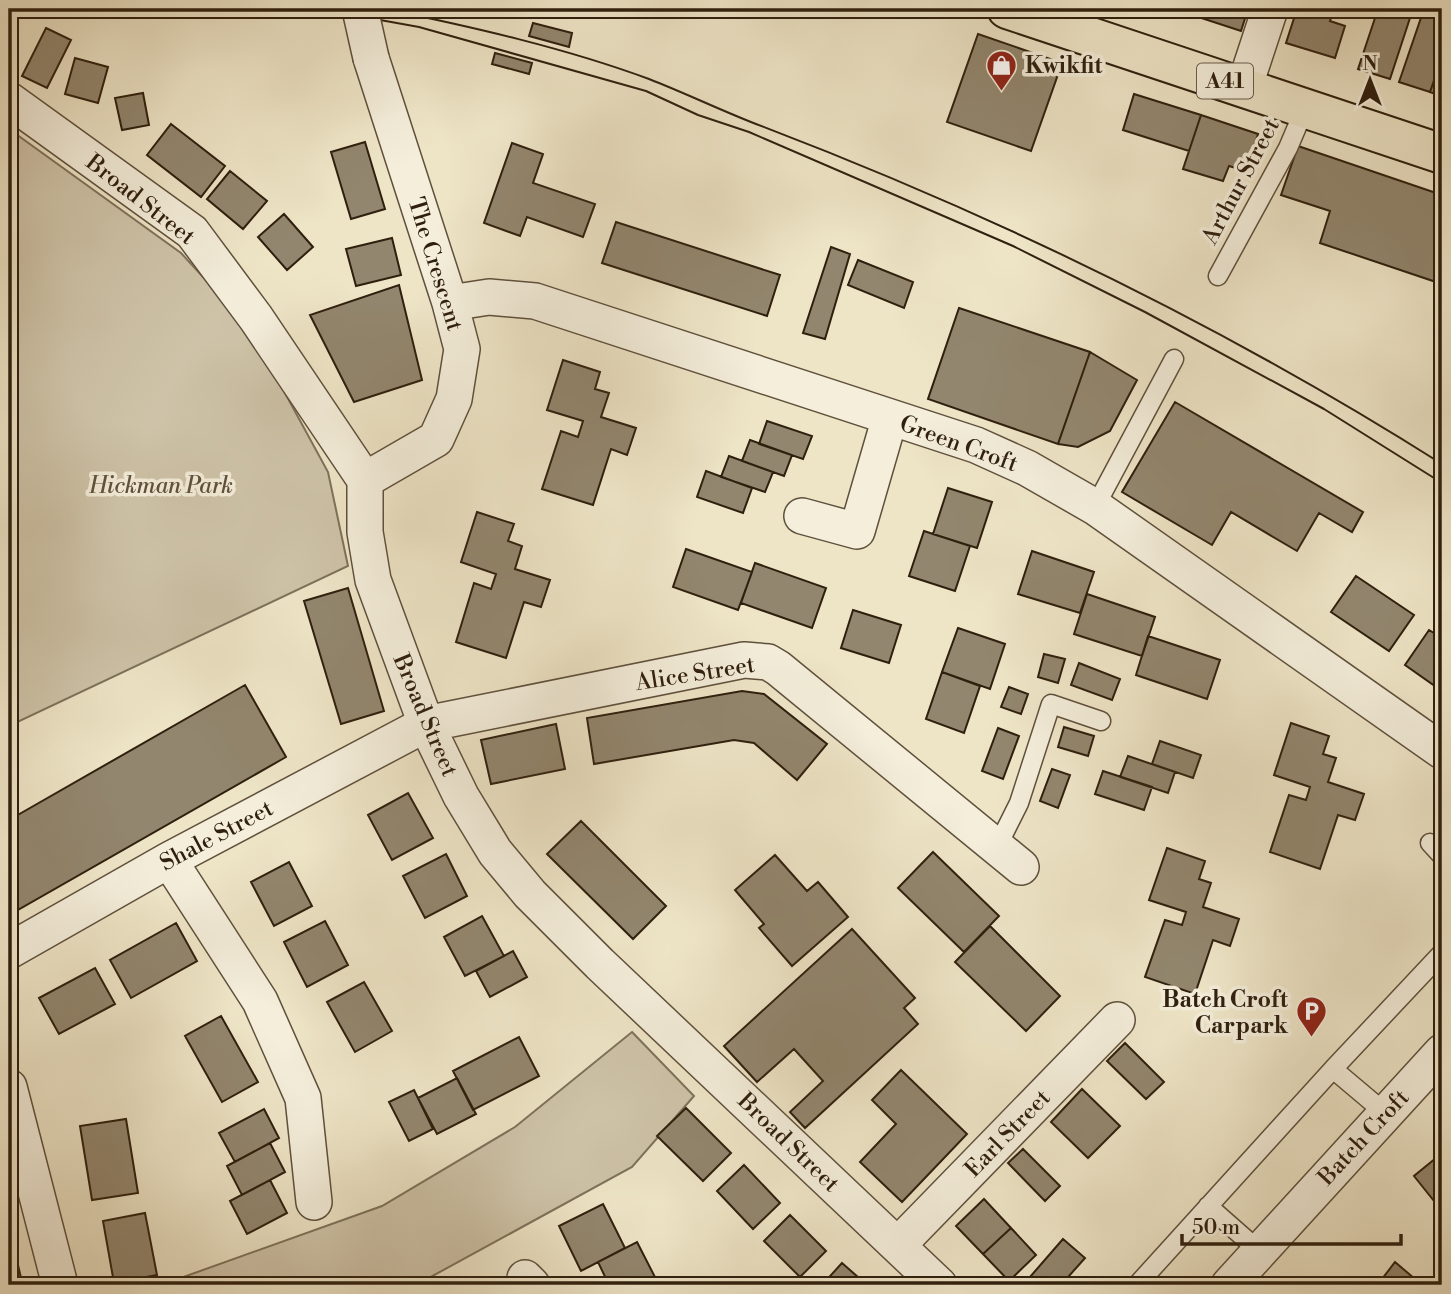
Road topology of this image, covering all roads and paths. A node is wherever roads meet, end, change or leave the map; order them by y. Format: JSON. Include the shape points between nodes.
{"nodes":[{"id":1,"x":359,"y":9,"type":"edge"},
{"id":2,"x":1007,"y":9,"type":"edge"},
{"id":3,"x":1270,"y":9,"type":"edge"},
{"id":4,"x":1244,"y":88,"type":"junction"},
{"id":5,"x":9,"y":100,"type":"edge"},
{"id":6,"x":1305,"y":108,"type":"junction"},
{"id":7,"x":1442,"y":154,"type":"edge"},
{"id":8,"x":1218,"y":276,"type":"dead end"},
{"id":9,"x":450,"y":303,"type":"junction"},
{"id":10,"x":1174,"y":359,"type":"dead end"},
{"id":11,"x":890,"y":417,"type":"junction"},
{"id":12,"x":365,"y":480,"type":"junction"},
{"id":13,"x":1095,"y":507,"type":"junction"},
{"id":14,"x":802,"y":516,"type":"dead end"},
{"id":15,"x":1101,"y":721,"type":"dead end"},
{"id":16,"x":426,"y":723,"type":"junction"},
{"id":17,"x":1442,"y":751,"type":"edge"},
{"id":18,"x":1009,"y":857,"type":"joint"},
{"id":19,"x":169,"y":860,"type":"junction"},
{"id":20,"x":9,"y":951,"type":"edge"},
{"id":21,"x":1442,"y":953,"type":"edge"},
{"id":22,"x":1117,"y":1020,"type":"dead end"},
{"id":23,"x":1442,"y":1052,"type":"edge"},
{"id":24,"x":1333,"y":1069,"type":"junction"},
{"id":25,"x":9,"y":1087,"type":"edge"},
{"id":26,"x":1384,"y":1112,"type":"junction"},
{"id":27,"x":18,"y":1161,"type":"edge"},
{"id":28,"x":314,"y":1202,"type":"dead end"},
{"id":29,"x":1208,"y":1206,"type":"junction"},
{"id":30,"x":898,"y":1245,"type":"junction"},
{"id":31,"x":1258,"y":1250,"type":"junction"},
{"id":32,"x":61,"y":1285,"type":"edge"},
{"id":33,"x":939,"y":1285,"type":"edge"},
{"id":34,"x":1137,"y":1285,"type":"edge"},
{"id":35,"x":1229,"y":1285,"type":"edge"}],
"edges":[{"from":1,"to":9,"type":"street","name":"The Crescent","bridge":true},
{"from":2,"to":4,"type":"highway","number":"A41"},
{"from":3,"to":4,"type":"street"},
{"from":4,"to":6,"type":"highway","number":"A41"},
{"from":5,"to":12,"type":"street","name":"Broad Street","via":[[192,232]]},
{"from":6,"to":7,"type":"highway","number":"A41"},
{"from":6,"to":8,"type":"lane","name":"Arthur Street"},
{"from":9,"to":11,"type":"street","name":"Green Croft","via":[[489,297],[534,301]]},
{"from":9,"to":12,"type":"street","name":"The Crescent","via":[[462,349],[454,399],[436,439]]},
{"from":10,"to":13,"type":"lane"},
{"from":11,"to":13,"type":"street","name":"Green Croft","via":[[976,445]]},
{"from":11,"to":14,"type":"street","via":[[857,531]]},
{"from":12,"to":16,"type":"street","name":"Broad Street","via":[[365,532],[373,580]]},
{"from":13,"to":17,"type":"street","name":"Green Croft"},
{"from":15,"to":18,"type":"lane","via":[[1051,704],[1019,803]]},
{"from":16,"to":18,"type":"street","name":"Alice Street","via":[[744,660],[768,662]]},
{"from":16,"to":19,"type":"street","name":"Shale Street"},
{"from":16,"to":30,"type":"street","name":"Broad Street","via":[[461,796],[495,852],[530,894]]},
{"from":19,"to":20,"type":"street","name":"Shale Street"},
{"from":19,"to":28,"type":"street","via":[[260,1002],[303,1098]]},
{"from":21,"to":24,"type":"lane"},
{"from":22,"to":30,"type":"street","name":"Earl Street"},
{"from":23,"to":26,"type":"street","name":"Batch Croft"},
{"from":24,"to":26,"type":"lane"},
{"from":24,"to":29,"type":"lane"},
{"from":25,"to":27,"type":"street"},
{"from":26,"to":31,"type":"street","name":"Batch Croft"},
{"from":27,"to":32,"type":"street"},
{"from":29,"to":31,"type":"lane"},
{"from":29,"to":34,"type":"lane"},
{"from":30,"to":33,"type":"street","name":"Broad Street"},
{"from":31,"to":35,"type":"street","name":"Batch Croft"}]}
